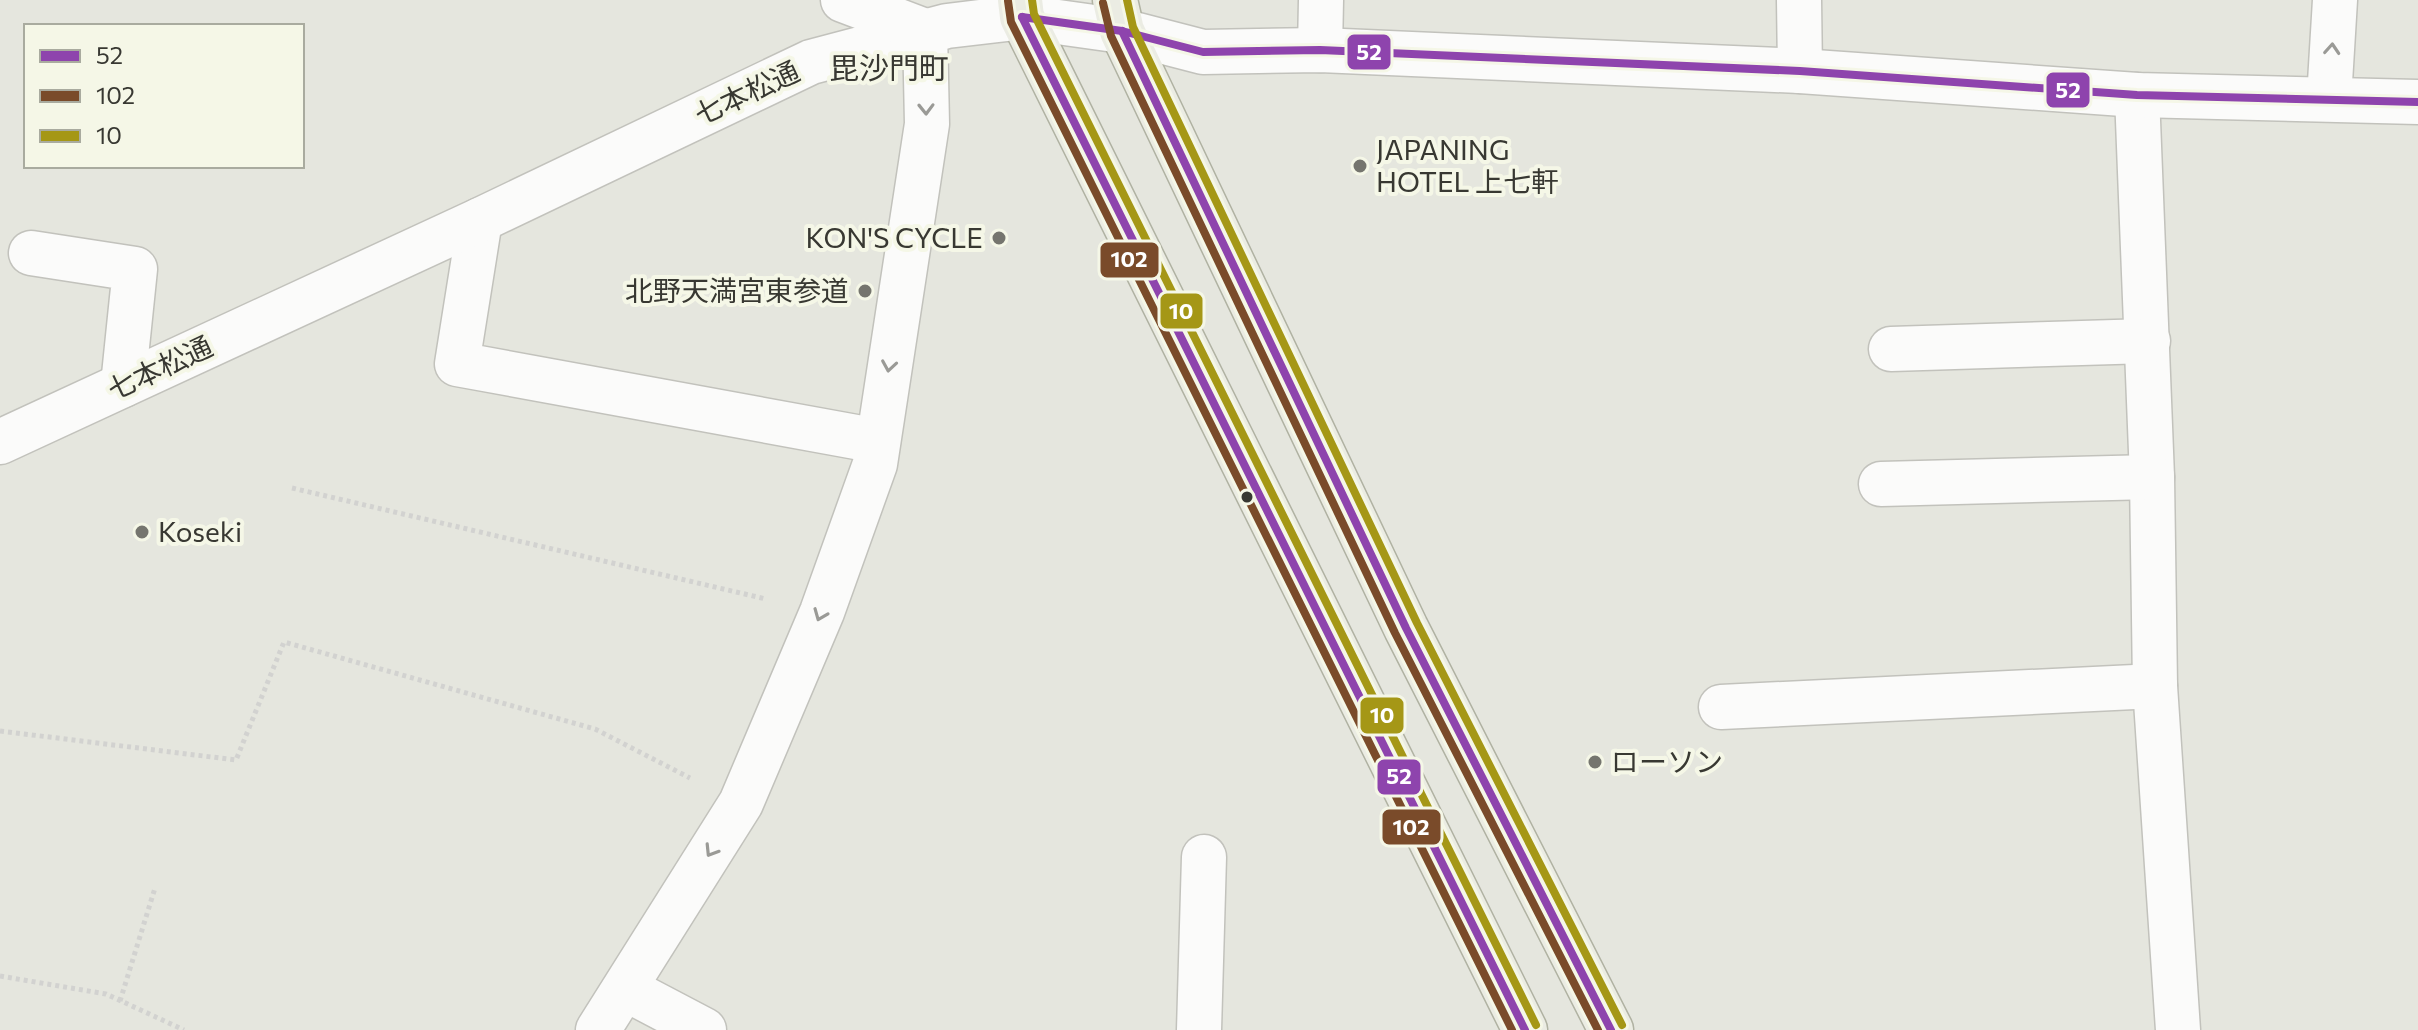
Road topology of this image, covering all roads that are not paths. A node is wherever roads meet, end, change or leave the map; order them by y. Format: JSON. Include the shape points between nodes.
{"nodes":[{"id":1,"x":843,"y":0,"type":"edge"},
{"id":2,"x":1321,"y":0,"type":"edge"},
{"id":3,"x":1799,"y":0,"type":"edge"},
{"id":4,"x":2335,"y":0,"type":"edge"},
{"id":5,"x":1021,"y":8,"type":"edge"},
{"id":6,"x":1118,"y":15,"type":"edge"},
{"id":7,"x":925,"y":31,"type":"junction"},
{"id":8,"x":1320,"y":50,"type":"junction"},
{"id":9,"x":1800,"y":71,"type":"junction"},
{"id":10,"x":2137,"y":95,"type":"junction"},
{"id":11,"x":2329,"y":99,"type":"junction"},
{"id":12,"x":2418,"y":102,"type":"edge"},
{"id":13,"x":480,"y":220,"type":"junction"},
{"id":14,"x":31,"y":253,"type":"dead end"},
{"id":15,"x":2148,"y":341,"type":"junction"},
{"id":16,"x":1891,"y":349,"type":"dead end"},
{"id":17,"x":123,"y":385,"type":"junction"},
{"id":18,"x":878,"y":441,"type":"junction"},
{"id":19,"x":0,"y":442,"type":"edge"},
{"id":20,"x":2152,"y":477,"type":"junction"},
{"id":21,"x":1881,"y":484,"type":"dead end"},
{"id":22,"x":2155,"y":686,"type":"junction"},
{"id":23,"x":1721,"y":707,"type":"dead end"},
{"id":24,"x":1204,"y":857,"type":"dead end"},
{"id":25,"x":626,"y":989,"type":"junction"},
{"id":26,"x":598,"y":1030,"type":"edge"},
{"id":27,"x":704,"y":1030,"type":"edge"},
{"id":28,"x":1199,"y":1030,"type":"edge"},
{"id":29,"x":1525,"y":1030,"type":"edge"},
{"id":30,"x":1611,"y":1030,"type":"edge"},
{"id":31,"x":2178,"y":1030,"type":"edge"}],
"edges":[{"from":1,"to":7,"type":"street"},
{"from":2,"to":8,"type":"street"},
{"from":3,"to":9,"type":"street"},
{"from":11,"to":4,"type":"street","one_way":true},
{"from":5,"to":6,"type":"street","name":"七本松通"},
{"from":5,"to":7,"type":"street","name":"七本松通"},
{"from":5,"to":29,"type":"main road"},
{"from":6,"to":8,"type":"street","name":"七本松通","via":[[1203,52]]},
{"from":6,"to":30,"type":"main road","via":[[1406,628]]},
{"from":7,"to":13,"type":"street","name":"七本松通","via":[[811,62]]},
{"from":7,"to":18,"type":"street","one_way":true,"via":[[927,124]]},
{"from":8,"to":9,"type":"street","name":"七本松通"},
{"from":9,"to":10,"type":"street","name":"七本松通"},
{"from":10,"to":11,"type":"street","name":"七本松通"},
{"from":10,"to":15,"type":"street"},
{"from":11,"to":12,"type":"street","name":"七本松通"},
{"from":13,"to":17,"type":"street","name":"七本松通"},
{"from":13,"to":18,"type":"street","via":[[457,364]]},
{"from":14,"to":17,"type":"street","via":[[135,269]]},
{"from":15,"to":16,"type":"street"},
{"from":15,"to":20,"type":"street"},
{"from":17,"to":19,"type":"street","name":"七本松通"},
{"from":18,"to":25,"type":"street","one_way":true,"via":[[875,464],[822,612],[741,803]]},
{"from":20,"to":21,"type":"street"},
{"from":20,"to":22,"type":"street"},
{"from":22,"to":23,"type":"street"},
{"from":22,"to":31,"type":"street"},
{"from":24,"to":28,"type":"street"},
{"from":25,"to":26,"type":"street"},
{"from":25,"to":27,"type":"street"}]}
